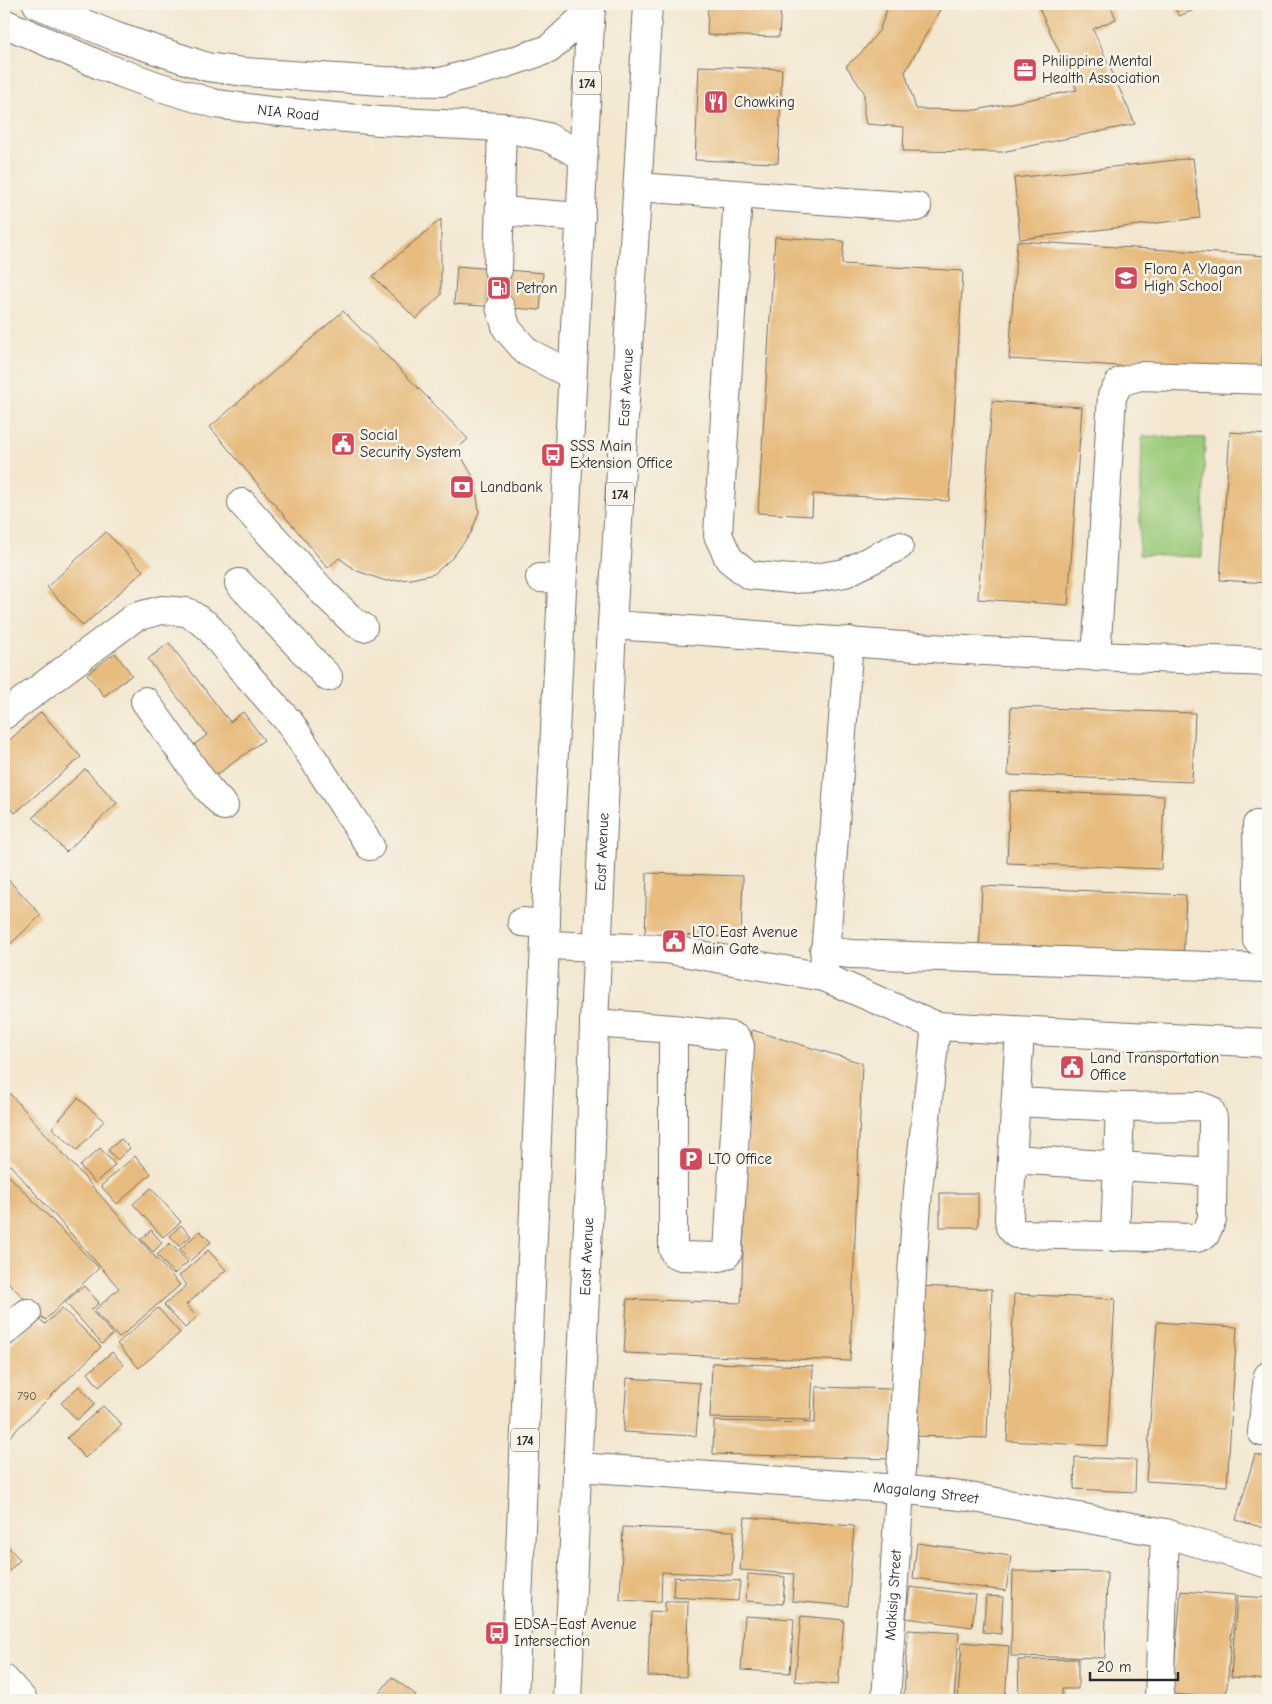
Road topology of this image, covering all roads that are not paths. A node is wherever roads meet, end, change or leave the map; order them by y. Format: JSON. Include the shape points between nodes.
{"nodes":[{"id":1,"x":37,"y":4,"type":"edge"},
{"id":2,"x":648,"y":4,"type":"edge"},
{"id":3,"x":591,"y":7,"type":"edge"},
{"id":4,"x":4,"y":24,"type":"edge"},
{"id":5,"x":165,"y":54,"type":"junction"},
{"id":6,"x":157,"y":86,"type":"junction"},
{"id":7,"x":502,"y":127,"type":"junction"},
{"id":8,"x":583,"y":156,"type":"junction"},
{"id":9,"x":638,"y":187,"type":"junction"},
{"id":10,"x":738,"y":194,"type":"junction"},
{"id":11,"x":917,"y":207,"type":"dead end"},
{"id":12,"x":500,"y":211,"type":"junction"},
{"id":13,"x":581,"y":217,"type":"junction"},
{"id":14,"x":498,"y":269,"type":"tunnel mouth"},
{"id":15,"x":500,"y":307,"type":"tunnel mouth"},
{"id":16,"x":572,"y":375,"type":"junction"},
{"id":17,"x":1268,"y":380,"type":"edge"},
{"id":18,"x":242,"y":503,"type":"dead end"},
{"id":19,"x":899,"y":546,"type":"dead end"},
{"id":20,"x":239,"y":583,"type":"dead end"},
{"id":21,"x":612,"y":625,"type":"junction"},
{"id":22,"x":363,"y":627,"type":"dead end"},
{"id":23,"x":850,"y":641,"type":"junction"},
{"id":24,"x":1096,"y":656,"type":"junction"},
{"id":25,"x":1268,"y":662,"type":"edge"},
{"id":26,"x":328,"y":677,"type":"dead end"},
{"id":27,"x":145,"y":701,"type":"dead end"},
{"id":28,"x":4,"y":715,"type":"edge"},
{"id":29,"x":224,"y":806,"type":"dead end"},
{"id":30,"x":1257,"y":825,"type":"dead end"},
{"id":31,"x":370,"y":846,"type":"dead end"},
{"id":32,"x":537,"y":930,"type":"junction"},
{"id":33,"x":1257,"y":940,"type":"dead end"},
{"id":34,"x":598,"y":946,"type":"junction"},
{"id":35,"x":824,"y":964,"type":"junction"},
{"id":36,"x":1268,"y":968,"type":"edge"},
{"id":37,"x":594,"y":1023,"type":"junction"},
{"id":38,"x":936,"y":1026,"type":"junction"},
{"id":39,"x":674,"y":1029,"type":"junction"},
{"id":40,"x":1020,"y":1032,"type":"junction"},
{"id":41,"x":1268,"y":1043,"type":"edge"},
{"id":42,"x":1016,"y":1102,"type":"junction"},
{"id":43,"x":1120,"y":1107,"type":"junction"},
{"id":44,"x":1012,"y":1159,"type":"junction"},
{"id":45,"x":1118,"y":1165,"type":"junction"},
{"id":46,"x":1212,"y":1172,"type":"junction"},
{"id":47,"x":1115,"y":1237,"type":"junction"},
{"id":48,"x":27,"y":1313,"type":"dead end"},
{"id":49,"x":4,"y":1332,"type":"edge"},
{"id":50,"x":1268,"y":1376,"type":"edge"},
{"id":51,"x":1262,"y":1432,"type":"dead end"},
{"id":52,"x":577,"y":1467,"type":"junction"},
{"id":53,"x":900,"y":1489,"type":"junction"},
{"id":54,"x":1165,"y":1533,"type":"junction"},
{"id":55,"x":1268,"y":1564,"type":"edge"},
{"id":56,"x":4,"y":1679,"type":"edge"},
{"id":57,"x":23,"y":1700,"type":"edge"},
{"id":58,"x":514,"y":1700,"type":"edge"},
{"id":59,"x":567,"y":1700,"type":"edge"},
{"id":60,"x":886,"y":1700,"type":"edge"},
{"id":61,"x":1159,"y":1700,"type":"edge"}],
"edges":[{"from":1,"to":5,"type":"main road"},
{"from":2,"to":9,"type":"main road","name":"East Avenue","number":"174"},
{"from":3,"to":5,"type":"main road","via":[[549,48],[441,82],[244,72],[206,67]]},
{"from":3,"to":8,"type":"main road","number":"174"},
{"from":4,"to":6,"type":"main road","name":"NIA Road"},
{"from":5,"to":6,"type":"main road"},
{"from":6,"to":7,"type":"main road","name":"NIA Road","via":[[216,104],[270,111]]},
{"from":7,"to":8,"type":"main road","name":"NIA Road","via":[[547,137]]},
{"from":7,"to":12,"type":"main road"},
{"from":8,"to":13,"type":"main road","number":"174"},
{"from":9,"to":10,"type":"main road"},
{"from":9,"to":21,"type":"main road","name":"East Avenue","number":"174"},
{"from":10,"to":11,"type":"main road"},
{"from":10,"to":19,"type":"main road","via":[[718,535],[729,559],[748,575],[790,579],[845,573]]},
{"from":12,"to":13,"type":"main road"},
{"from":12,"to":14,"type":"main road"},
{"from":13,"to":16,"type":"main road","number":"174"},
{"from":15,"to":16,"type":"main road","via":[[507,329],[527,352]]},
{"from":16,"to":32,"type":"main road","number":"174","via":[[551,578]]},
{"from":17,"to":24,"type":"main road","via":[[1140,376],[1120,382],[1112,396]]},
{"from":18,"to":22,"type":"main road","via":[[323,592]]},
{"from":20,"to":26,"type":"main road"},
{"from":21,"to":23,"type":"main road"},
{"from":21,"to":34,"type":"main road","name":"East Avenue","number":"174"},
{"from":23,"to":24,"type":"main road"},
{"from":23,"to":35,"type":"main road"},
{"from":24,"to":25,"type":"main road"},
{"from":27,"to":29,"type":"main road","via":[[208,789]]},
{"from":28,"to":31,"type":"main road","via":[[135,617],[162,610],[187,612],[208,626],[290,723]]},
{"from":30,"to":33,"type":"main road"},
{"from":32,"to":34,"type":"main road"},
{"from":32,"to":58,"type":"main road","number":"174"},
{"from":34,"to":35,"type":"main road"},
{"from":34,"to":37,"type":"main road","name":"East Avenue","number":"174"},
{"from":35,"to":36,"type":"main road","via":[[851,954]]},
{"from":35,"to":38,"type":"main road"},
{"from":37,"to":39,"type":"main road"},
{"from":37,"to":52,"type":"main road","name":"East Avenue","number":"174"},
{"from":38,"to":40,"type":"main road"},
{"from":38,"to":53,"type":"main road","name":"Makisig Street","via":[[918,1190]]},
{"from":39,"to":39,"type":"main road","via":[[673,1248],[675,1254],[681,1256],[720,1257],[728,1252],[740,1046],[731,1036]]},
{"from":40,"to":41,"type":"main road"},
{"from":40,"to":42,"type":"main road"},
{"from":42,"to":43,"type":"main road"},
{"from":42,"to":44,"type":"main road"},
{"from":43,"to":45,"type":"main road"},
{"from":43,"to":46,"type":"main road","via":[[1200,1106],[1210,1110],[1213,1118]]},
{"from":44,"to":45,"type":"main road"},
{"from":44,"to":47,"type":"main road","via":[[1009,1218],[1010,1227],[1016,1234]]},
{"from":45,"to":46,"type":"main road"},
{"from":45,"to":47,"type":"main road"},
{"from":46,"to":47,"type":"main road","via":[[1212,1220],[1205,1235],[1197,1238]]},
{"from":48,"to":49,"type":"main road"},
{"from":50,"to":51,"type":"main road"},
{"from":52,"to":53,"type":"main road","name":"Magalang Street"},
{"from":52,"to":59,"type":"main road","name":"East Avenue","number":"174"},
{"from":53,"to":54,"type":"main road","name":"Magalang Street","via":[[969,1497]]},
{"from":53,"to":60,"type":"main road","name":"Makisig Street"},
{"from":54,"to":55,"type":"main road","name":"Magalang Street"},
{"from":54,"to":61,"type":"main road"},
{"from":56,"to":57,"type":"main road"}]}
